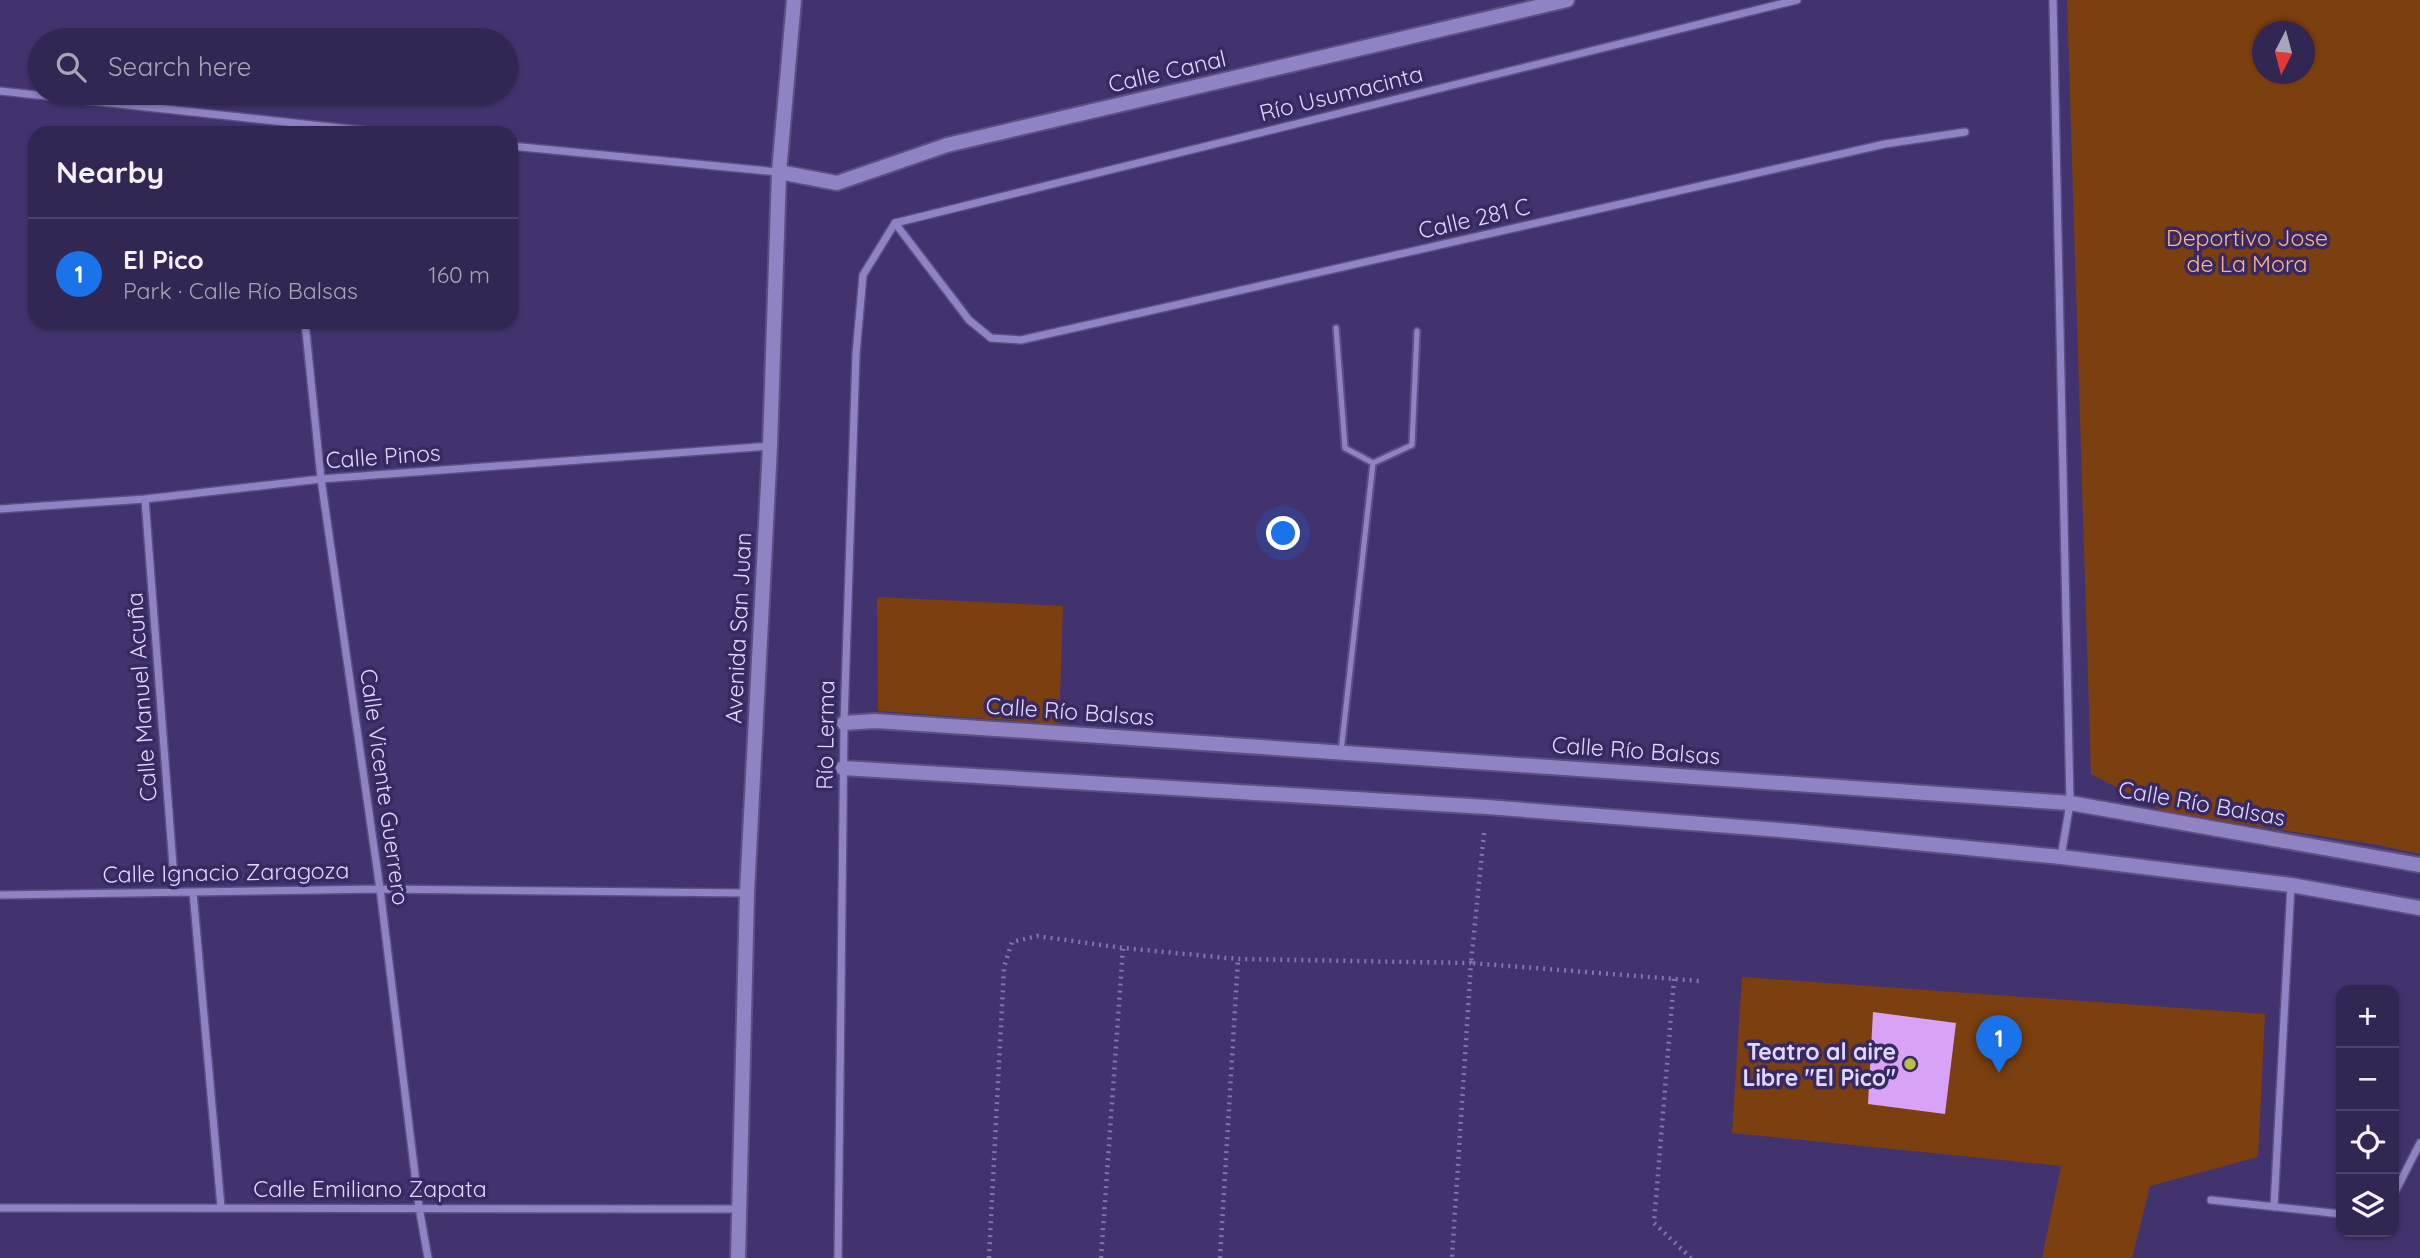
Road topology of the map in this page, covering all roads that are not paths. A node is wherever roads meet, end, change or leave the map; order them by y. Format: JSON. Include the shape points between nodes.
{"nodes":[{"id":1,"x":794,"y":0,"type":"edge"},
{"id":2,"x":1567,"y":0,"type":"edge"},
{"id":3,"x":1797,"y":0,"type":"edge"},
{"id":4,"x":2053,"y":0,"type":"edge"},
{"id":5,"x":0,"y":91,"type":"edge"},
{"id":6,"x":28,"y":94,"type":"edge"},
{"id":7,"x":124,"y":105,"type":"edge"},
{"id":8,"x":284,"y":123,"type":"junction"},
{"id":9,"x":284,"y":126,"type":"edge"},
{"id":10,"x":315,"y":126,"type":"edge"},
{"id":11,"x":1965,"y":132,"type":"dead end"},
{"id":12,"x":518,"y":147,"type":"edge"},
{"id":13,"x":779,"y":172,"type":"junction"},
{"id":14,"x":895,"y":223,"type":"junction"},
{"id":15,"x":1336,"y":328,"type":"dead end"},
{"id":16,"x":306,"y":329,"type":"edge"},
{"id":17,"x":1417,"y":331,"type":"dead end"},
{"id":18,"x":770,"y":446,"type":"junction"},
{"id":19,"x":1373,"y":463,"type":"junction"},
{"id":20,"x":321,"y":479,"type":"junction"},
{"id":21,"x":145,"y":499,"type":"junction"},
{"id":22,"x":0,"y":509,"type":"edge"},
{"id":23,"x":844,"y":723,"type":"junction"},
{"id":24,"x":1341,"y":752,"type":"junction"},
{"id":25,"x":843,"y":768,"type":"junction"},
{"id":26,"x":2070,"y":803,"type":"junction"},
{"id":27,"x":2061,"y":857,"type":"junction"},
{"id":28,"x":2420,"y":865,"type":"edge"},
{"id":29,"x":2291,"y":884,"type":"junction"},
{"id":30,"x":380,"y":889,"type":"junction"},
{"id":31,"x":175,"y":892,"type":"junction"},
{"id":32,"x":193,"y":892,"type":"junction"},
{"id":33,"x":747,"y":893,"type":"junction"},
{"id":34,"x":0,"y":895,"type":"edge"},
{"id":35,"x":2420,"y":908,"type":"edge"},
{"id":36,"x":2420,"y":1143,"type":"edge"},
{"id":37,"x":2399,"y":1184,"type":"edge"},
{"id":38,"x":2211,"y":1200,"type":"dead end"},
{"id":39,"x":221,"y":1207,"type":"junction"},
{"id":40,"x":419,"y":1207,"type":"junction"},
{"id":41,"x":2274,"y":1207,"type":"junction"},
{"id":42,"x":0,"y":1208,"type":"edge"},
{"id":43,"x":740,"y":1209,"type":"junction"},
{"id":44,"x":2336,"y":1213,"type":"edge"},
{"id":45,"x":428,"y":1258,"type":"edge"},
{"id":46,"x":738,"y":1258,"type":"edge"},
{"id":47,"x":838,"y":1258,"type":"edge"}],
"edges":[{"from":1,"to":13,"type":"street","name":"Avenida San Juan"},
{"from":2,"to":13,"type":"street","name":"Calle Canal","via":[[947,145],[838,183]]},
{"from":3,"to":14,"type":"street","name":"Río Usumacinta"},
{"from":4,"to":26,"type":"street"},
{"from":5,"to":6,"type":"street"},
{"from":7,"to":8,"type":"street"},
{"from":8,"to":9,"type":"street"},
{"from":8,"to":10,"type":"street"},
{"from":11,"to":14,"type":"street","name":"Calle 281 C","via":[[1872,147],[1021,340],[991,338],[969,320]]},
{"from":12,"to":13,"type":"street"},
{"from":13,"to":18,"type":"street","name":"Avenida San Juan"},
{"from":14,"to":23,"type":"street","name":"Río Lerma","via":[[863,275],[856,354]]},
{"from":15,"to":19,"type":"lane","via":[[1345,448]]},
{"from":16,"to":20,"type":"street","name":"Calle Vicente Guerrero"},
{"from":17,"to":19,"type":"lane","via":[[1412,445]]},
{"from":18,"to":20,"type":"street","name":"Calle Pinos"},
{"from":18,"to":33,"type":"street","name":"Avenida San Juan"},
{"from":19,"to":24,"type":"lane"},
{"from":20,"to":21,"type":"street","name":"Calle Pinos"},
{"from":20,"to":30,"type":"street","name":"Calle Vicente Guerrero"},
{"from":21,"to":22,"type":"street","name":"Calle Pinos"},
{"from":21,"to":31,"type":"street","name":"Calle Manuel Acuña"},
{"from":23,"to":24,"type":"street","name":"Calle Río Balsas","via":[[875,721]]},
{"from":23,"to":25,"type":"street","name":"Río Lerma"},
{"from":24,"to":26,"type":"street","name":"Calle Río Balsas"},
{"from":25,"to":27,"type":"street","via":[[1487,807]]},
{"from":25,"to":47,"type":"street","name":"Río Lerma"},
{"from":26,"to":27,"type":"street"},
{"from":26,"to":28,"type":"street","name":"Calle Río Balsas"},
{"from":27,"to":29,"type":"street"},
{"from":29,"to":35,"type":"street"},
{"from":29,"to":41,"type":"street"},
{"from":30,"to":32,"type":"street","name":"Calle Ignacio Zaragoza"},
{"from":30,"to":33,"type":"street","name":"Calle Ignacio Zaragoza"},
{"from":30,"to":40,"type":"street","name":"Calle Vicente Guerrero"},
{"from":31,"to":32,"type":"street","name":"Calle Ignacio Zaragoza"},
{"from":31,"to":34,"type":"street","name":"Calle Ignacio Zaragoza"},
{"from":32,"to":39,"type":"street"},
{"from":33,"to":43,"type":"street","name":"Avenida San Juan"},
{"from":36,"to":37,"type":"street"},
{"from":38,"to":41,"type":"street"},
{"from":39,"to":40,"type":"street","name":"Calle Emiliano Zapata"},
{"from":39,"to":42,"type":"street","name":"Calle Emiliano Zapata"},
{"from":40,"to":43,"type":"street","name":"Calle Emiliano Zapata"},
{"from":40,"to":45,"type":"street","name":"Calle Vicente Guerrero"},
{"from":41,"to":44,"type":"street"},
{"from":43,"to":46,"type":"street","name":"Avenida San Juan"}]}
